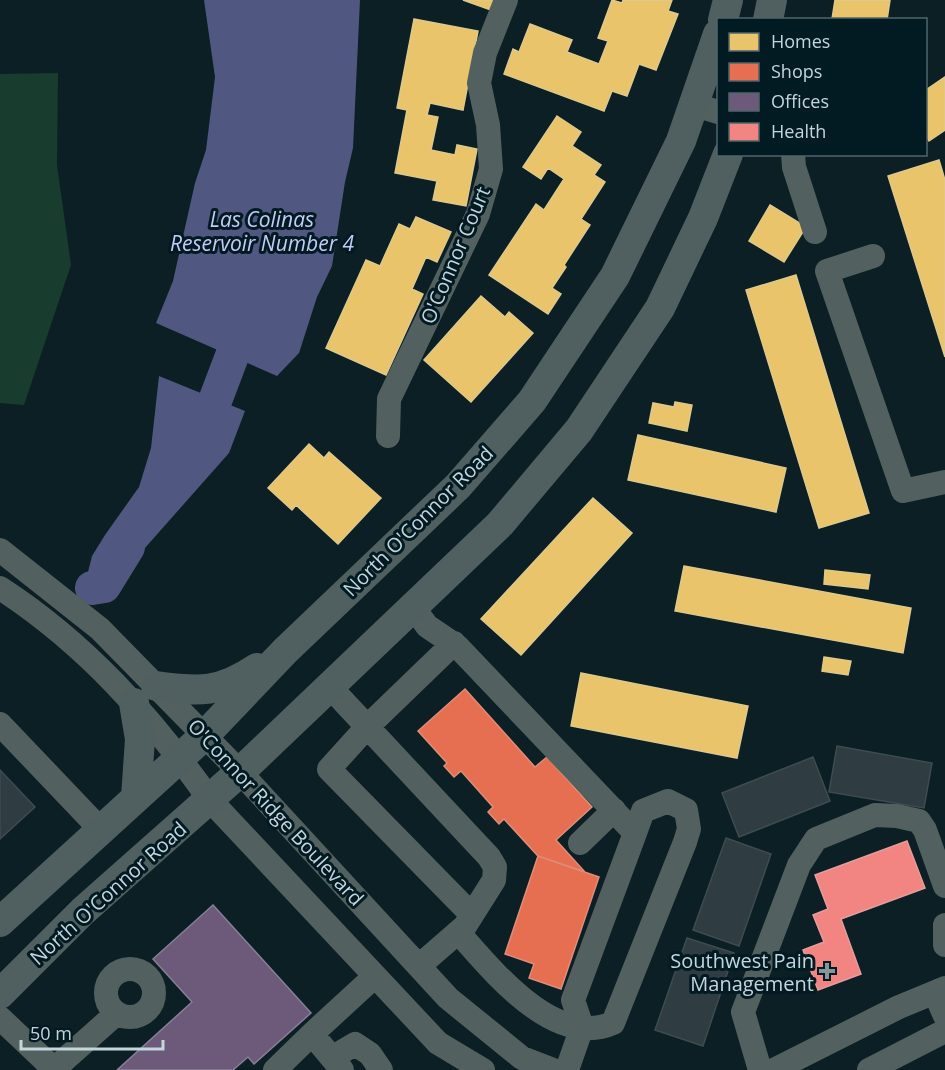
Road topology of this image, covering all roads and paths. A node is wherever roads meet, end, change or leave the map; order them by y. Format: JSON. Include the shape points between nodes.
{"nodes":[{"id":1,"x":506,"y":0,"type":"edge"},
{"id":2,"x":728,"y":0,"type":"edge"},
{"id":3,"x":772,"y":0,"type":"edge"},
{"id":4,"x":724,"y":18,"type":"edge"},
{"id":5,"x":768,"y":18,"type":"edge"},
{"id":6,"x":717,"y":41,"type":"edge"},
{"id":7,"x":713,"y":70,"type":"edge"},
{"id":8,"x":707,"y":108,"type":"edge"},
{"id":9,"x":727,"y":156,"type":"edge"},
{"id":10,"x":793,"y":156,"type":"edge"},
{"id":11,"x":815,"y":232,"type":"dead end"},
{"id":12,"x":873,"y":256,"type":"dead end"},
{"id":13,"x":388,"y":436,"type":"dead end"},
{"id":14,"x":945,"y":482,"type":"edge"},
{"id":15,"x":0,"y":550,"type":"edge"},
{"id":16,"x":0,"y":588,"type":"edge"},
{"id":17,"x":414,"y":608,"type":"junction"},
{"id":18,"x":454,"y":643,"type":"junction"},
{"id":19,"x":285,"y":651,"type":"junction"},
{"id":20,"x":330,"y":687,"type":"junction"},
{"id":21,"x":145,"y":694,"type":"junction"},
{"id":22,"x":0,"y":724,"type":"edge"},
{"id":23,"x":367,"y":727,"type":"junction"},
{"id":24,"x":204,"y":736,"type":"junction"},
{"id":25,"x":180,"y":757,"type":"junction"},
{"id":26,"x":240,"y":772,"type":"junction"},
{"id":27,"x":136,"y":797,"type":"junction"},
{"id":28,"x":210,"y":800,"type":"junction"},
{"id":29,"x":614,"y":810,"type":"junction"},
{"id":30,"x":100,"y":830,"type":"junction"},
{"id":31,"x":635,"y":832,"type":"junction"},
{"id":32,"x":580,"y":843,"type":"dead end"},
{"id":33,"x":945,"y":886,"type":"edge"},
{"id":34,"x":0,"y":922,"type":"edge"},
{"id":35,"x":465,"y":923,"type":"junction"},
{"id":36,"x":945,"y":925,"type":"edge"},
{"id":37,"x":945,"y":945,"type":"edge"},
{"id":38,"x":418,"y":966,"type":"junction"},
{"id":39,"x":375,"y":975,"type":"junction"},
{"id":40,"x":940,"y":991,"type":"edge"},
{"id":41,"x":0,"y":994,"type":"edge"},
{"id":42,"x":117,"y":1013,"type":"dead end"},
{"id":43,"x":945,"y":1016,"type":"edge"},
{"id":44,"x":0,"y":1018,"type":"edge"},
{"id":45,"x":582,"y":1027,"type":"junction"},
{"id":46,"x":945,"y":1031,"type":"edge"},
{"id":47,"x":312,"y":1034,"type":"junction"},
{"id":48,"x":338,"y":1064,"type":"edge"},
{"id":49,"x":53,"y":1070,"type":"edge"},
{"id":50,"x":275,"y":1070,"type":"edge"},
{"id":51,"x":381,"y":1070,"type":"edge"},
{"id":52,"x":483,"y":1070,"type":"edge"},
{"id":53,"x":553,"y":1070,"type":"edge"},
{"id":54,"x":567,"y":1070,"type":"edge"},
{"id":55,"x":760,"y":1070,"type":"edge"},
{"id":56,"x":774,"y":1070,"type":"edge"},
{"id":57,"x":869,"y":1070,"type":"edge"}],
"edges":[{"from":1,"to":13,"type":"street","name":"O'Connor Court","via":[[485,52],[480,82],[491,170],[478,214],[390,399]]},
{"from":2,"to":4,"type":"main road"},
{"from":3,"to":5,"type":"main road"},
{"from":6,"to":7,"type":"main road","name":"North O'Connor Road"},
{"from":7,"to":8,"type":"main road","name":"North O'Connor Road"},
{"from":8,"to":19,"type":"main road","name":"North O'Connor Road","via":[[615,276],[532,401],[458,486]]},
{"from":9,"to":17,"type":"main road","name":"North O'Connor Road","via":[[660,308],[579,430],[500,524]]},
{"from":10,"to":11,"type":"street"},
{"from":12,"to":14,"type":"street","via":[[828,271],[830,280],[903,491]]},
{"from":15,"to":21,"type":"street","name":"O'Connor Ridge Boulevard","via":[[100,629]]},
{"from":16,"to":21,"type":"street","name":"O'Connor Ridge Boulevard","via":[[93,661]]},
{"from":17,"to":18,"type":"street","via":[[427,626]]},
{"from":17,"to":20,"type":"main road","name":"North O'Connor Road"},
{"from":18,"to":23,"type":"street"},
{"from":18,"to":29,"type":"street"},
{"from":19,"to":21,"type":"main road","via":[[220,688]]},
{"from":19,"to":24,"type":"main road","name":"North O'Connor Road"},
{"from":20,"to":23,"type":"street"},
{"from":20,"to":26,"type":"main road","name":"North O'Connor Road"},
{"from":21,"to":24,"type":"street","name":"O'Connor Ridge Boulevard"},
{"from":21,"to":25,"type":"street","name":"O'Connor Ridge Boulevard"},
{"from":21,"to":27,"type":"main road"},
{"from":22,"to":30,"type":"street"},
{"from":23,"to":35,"type":"street","via":[[495,867],[494,880]]},
{"from":23,"to":35,"type":"street","via":[[329,769]]},
{"from":24,"to":25,"type":"main road","name":"North O'Connor Road"},
{"from":24,"to":26,"type":"street","name":"O'Connor Ridge Boulevard"},
{"from":25,"to":27,"type":"main road","name":"North O'Connor Road"},
{"from":25,"to":28,"type":"street","name":"O'Connor Ridge Boulevard"},
{"from":26,"to":28,"type":"main road","name":"North O'Connor Road"},
{"from":26,"to":38,"type":"street","name":"O'Connor Ridge Boulevard"},
{"from":27,"to":30,"type":"main road","name":"North O'Connor Road"},
{"from":28,"to":39,"type":"street","name":"O'Connor Ridge Boulevard"},
{"from":28,"to":41,"type":"main road","name":"North O'Connor Road","via":[[84,911]]},
{"from":29,"to":31,"type":"street"},
{"from":29,"to":32,"type":"street"},
{"from":30,"to":34,"type":"main road","name":"North O'Connor Road"},
{"from":31,"to":45,"type":"street","via":[[573,1000]]},
{"from":31,"to":45,"type":"street","via":[[644,811],[668,801],[686,810],[689,829],[685,842],[618,1016],[601,1029]]},
{"from":33,"to":55,"type":"street","via":[[919,821],[875,815],[816,839],[799,866],[743,1012]]},
{"from":35,"to":38,"type":"street"},
{"from":35,"to":45,"type":"street","via":[[499,978],[529,1005],[547,1017]]},
{"from":36,"to":37,"type":"street"},
{"from":38,"to":53,"type":"street","name":"O'Connor Ridge Boulevard","via":[[448,998],[522,1058]]},
{"from":39,"to":47,"type":"street"},
{"from":39,"to":52,"type":"street","name":"O'Connor Ridge Boulevard","via":[[438,1043]]},
{"from":40,"to":43,"type":"street"},
{"from":40,"to":56,"type":"street","via":[[899,1007]]},
{"from":42,"to":49,"type":"street"},
{"from":44,"to":49,"type":"street"},
{"from":45,"to":54,"type":"street"},
{"from":46,"to":57,"type":"street"},
{"from":47,"to":48,"type":"street"},
{"from":47,"to":50,"type":"street"},
{"from":48,"to":51,"type":"street","via":[[355,1044],[370,1054]]}]}
